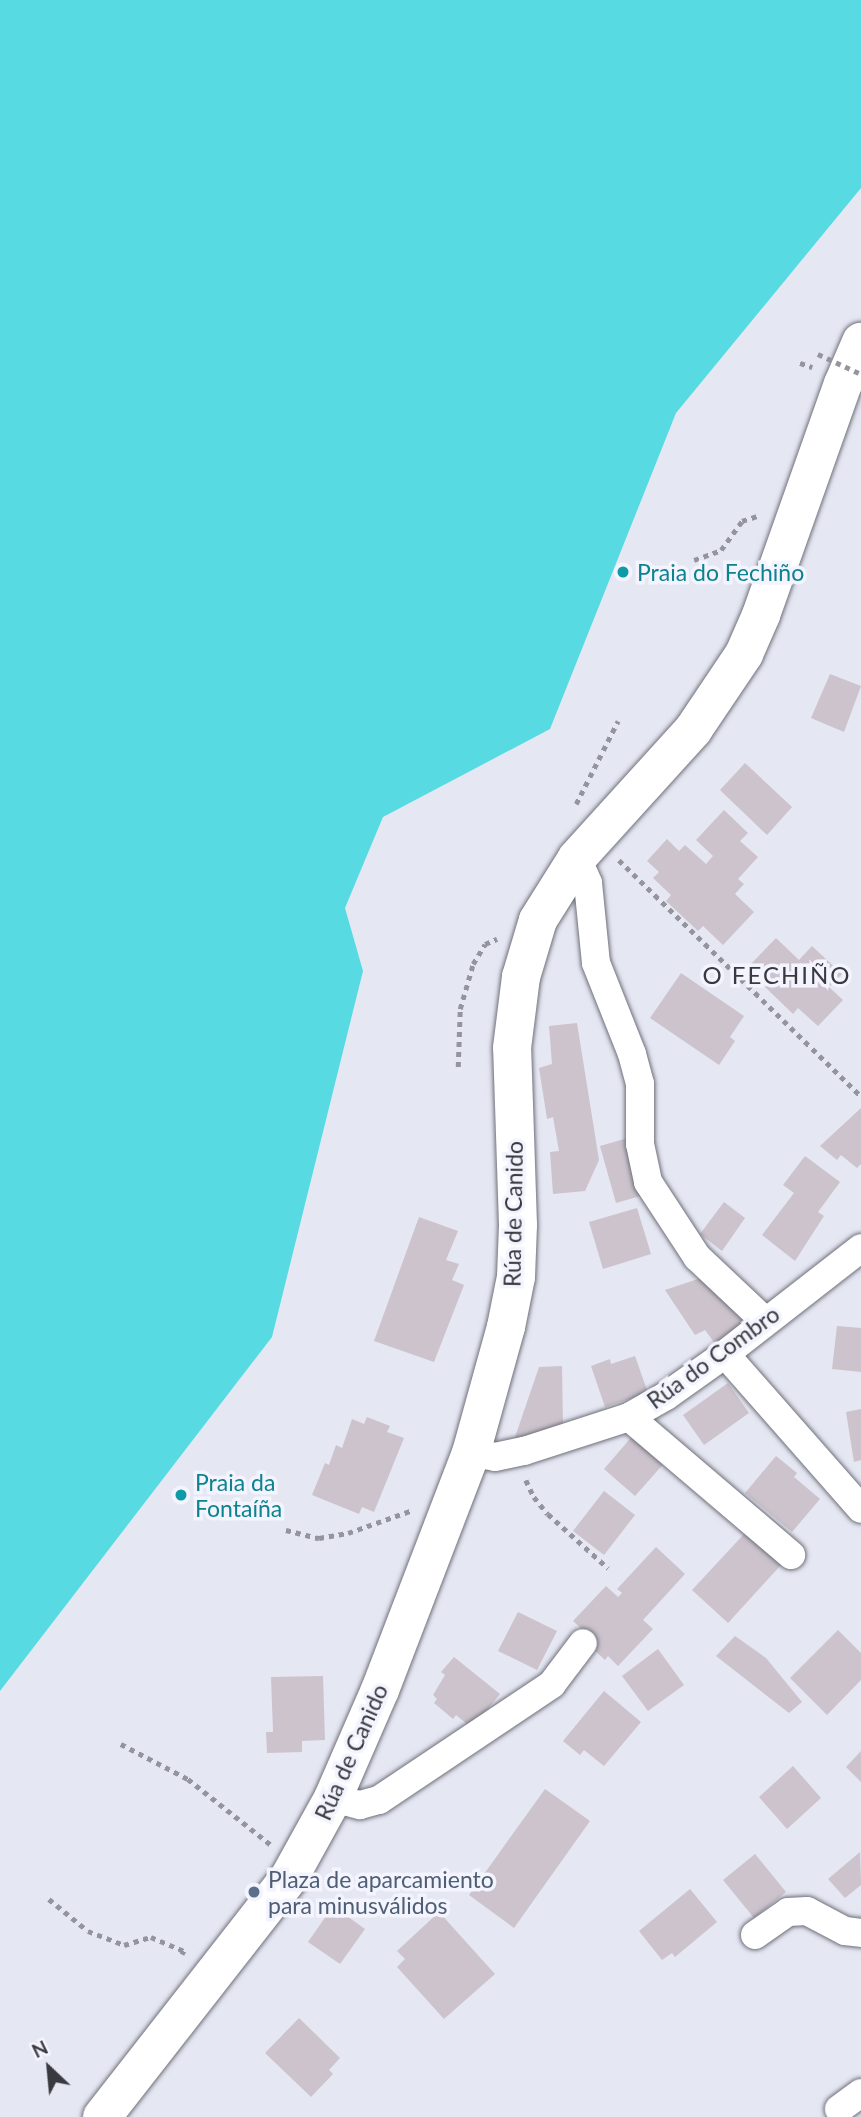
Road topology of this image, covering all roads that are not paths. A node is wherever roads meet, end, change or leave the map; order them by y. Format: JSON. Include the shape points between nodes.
{"nodes":[{"id":1,"x":861,"y":342,"type":"edge"},
{"id":2,"x":577,"y":859,"type":"junction"},
{"id":3,"x":861,"y":1248,"type":"edge"},
{"id":4,"x":765,"y":1321,"type":"junction"},
{"id":5,"x":724,"y":1354,"type":"junction"},
{"id":6,"x":629,"y":1417,"type":"junction"},
{"id":7,"x":471,"y":1454,"type":"junction"},
{"id":8,"x":861,"y":1509,"type":"edge"},
{"id":9,"x":791,"y":1555,"type":"dead end"},
{"id":10,"x":583,"y":1643,"type":"dead end"},
{"id":11,"x":333,"y":1798,"type":"junction"},
{"id":12,"x":861,"y":1933,"type":"edge"},
{"id":13,"x":755,"y":1935,"type":"dead end"},
{"id":14,"x":102,"y":2117,"type":"edge"}],
"edges":[{"from":1,"to":2,"type":"main road","name":"Rúa de Canido","via":[[744,654],[693,730]]},
{"from":2,"to":4,"type":"street","via":[[589,883],[596,962],[640,1084],[640,1144],[648,1182],[697,1257]]},
{"from":2,"to":7,"type":"main road","name":"Rúa de Canido","via":[[538,920],[521,977],[512,1048],[516,1278]]},
{"from":3,"to":4,"type":"street","name":"Rúa do Combro"},
{"from":4,"to":5,"type":"street","name":"Rúa do Combro"},
{"from":5,"to":6,"type":"street","name":"Rúa do Combro"},
{"from":5,"to":8,"type":"street"},
{"from":6,"to":7,"type":"street","name":"Rúa do Combro","via":[[524,1451],[495,1457]]},
{"from":6,"to":9,"type":"street"},
{"from":7,"to":11,"type":"main road","name":"Rúa de Canido"},
{"from":10,"to":11,"type":"street","via":[[552,1684],[379,1800],[360,1805]]},
{"from":11,"to":14,"type":"main road","name":"Rúa de Canido","via":[[290,1876]]},
{"from":12,"to":13,"type":"street","via":[[845,1931],[807,1911],[788,1912]]}]}
